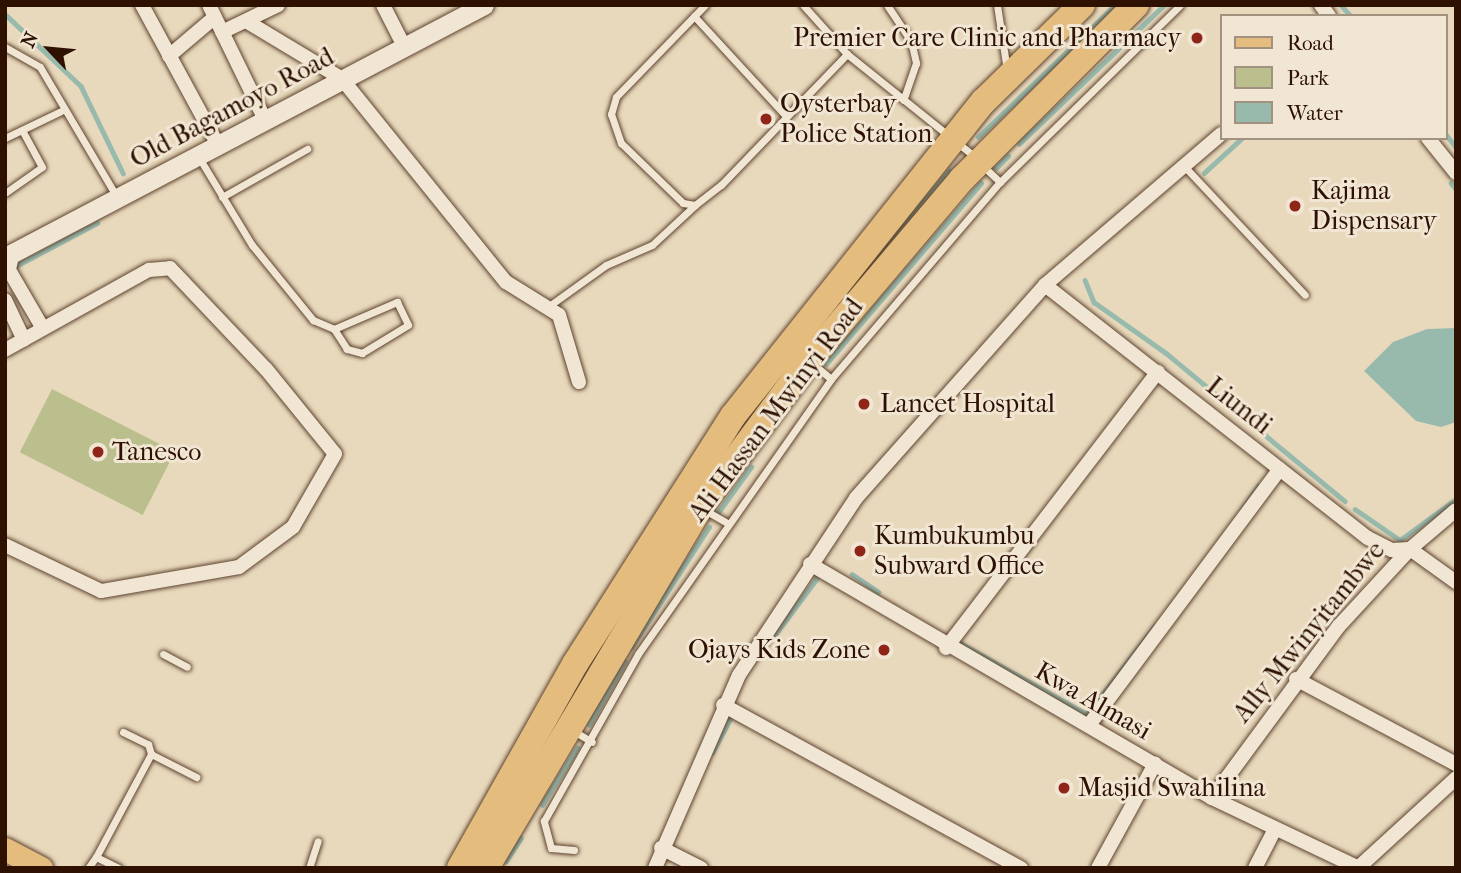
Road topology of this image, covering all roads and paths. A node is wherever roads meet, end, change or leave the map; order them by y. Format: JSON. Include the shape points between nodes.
{"nodes":[{"id":1,"x":142,"y":5,"type":"edge"},
{"id":2,"x":278,"y":5,"type":"edge"},
{"id":3,"x":383,"y":5,"type":"edge"},
{"id":4,"x":484,"y":5,"type":"edge"},
{"id":5,"x":705,"y":5,"type":"edge"},
{"id":6,"x":803,"y":5,"type":"edge"},
{"id":7,"x":887,"y":5,"type":"edge"},
{"id":8,"x":997,"y":5,"type":"edge"},
{"id":9,"x":1082,"y":5,"type":"edge"},
{"id":10,"x":1136,"y":5,"type":"edge"},
{"id":11,"x":1180,"y":5,"type":"edge"},
{"id":12,"x":212,"y":11,"type":"edge"},
{"id":13,"x":694,"y":16,"type":"junction"},
{"id":14,"x":246,"y":22,"type":"junction"},
{"id":15,"x":222,"y":32,"type":"junction"},
{"id":16,"x":404,"y":46,"type":"junction"},
{"id":17,"x":5,"y":47,"type":"edge"},
{"id":18,"x":847,"y":54,"type":"junction"},
{"id":19,"x":169,"y":56,"type":"junction"},
{"id":20,"x":1009,"y":77,"type":"junction"},
{"id":21,"x":342,"y":79,"type":"junction"},
{"id":22,"x":903,"y":100,"type":"junction"},
{"id":23,"x":61,"y":111,"type":"junction"},
{"id":24,"x":787,"y":117,"type":"junction"},
{"id":25,"x":265,"y":120,"type":"junction"},
{"id":26,"x":22,"y":130,"type":"junction"},
{"id":27,"x":1220,"y":135,"type":"edge"},
{"id":28,"x":5,"y":138,"type":"edge"},
{"id":29,"x":953,"y":138,"type":"junction"},
{"id":30,"x":1430,"y":140,"type":"edge"},
{"id":31,"x":218,"y":145,"type":"junction"},
{"id":32,"x":307,"y":149,"type":"dead end"},
{"id":33,"x":197,"y":156,"type":"junction"},
{"id":34,"x":979,"y":162,"type":"junction"},
{"id":35,"x":1182,"y":165,"type":"junction"},
{"id":36,"x":1456,"y":173,"type":"edge"},
{"id":37,"x":1000,"y":182,"type":"junction"},
{"id":38,"x":7,"y":189,"type":"edge"},
{"id":39,"x":222,"y":197,"type":"junction"},
{"id":40,"x":118,"y":198,"type":"junction"},
{"id":41,"x":695,"y":205,"type":"junction"},
{"id":42,"x":9,"y":255,"type":"edge"},
{"id":43,"x":1045,"y":285,"type":"junction"},
{"id":44,"x":1305,"y":295,"type":"dead end"},
{"id":45,"x":5,"y":300,"type":"edge"},
{"id":46,"x":549,"y":306,"type":"junction"},
{"id":47,"x":42,"y":327,"type":"junction"},
{"id":48,"x":334,"y":329,"type":"junction"},
{"id":49,"x":24,"y":340,"type":"junction"},
{"id":50,"x":5,"y":350,"type":"edge"},
{"id":51,"x":809,"y":360,"type":"junction"},
{"id":52,"x":1158,"y":372,"type":"junction"},
{"id":53,"x":831,"y":379,"type":"junction"},
{"id":54,"x":579,"y":382,"type":"dead end"},
{"id":55,"x":1280,"y":469,"type":"junction"},
{"id":56,"x":689,"y":501,"type":"junction"},
{"id":57,"x":1456,"y":510,"type":"edge"},
{"id":58,"x":727,"y":523,"type":"junction"},
{"id":59,"x":5,"y":545,"type":"edge"},
{"id":60,"x":1410,"y":549,"type":"junction"},
{"id":61,"x":810,"y":564,"type":"junction"},
{"id":62,"x":1456,"y":582,"type":"edge"},
{"id":63,"x":629,"y":648,"type":"junction"},
{"id":64,"x":946,"y":648,"type":"junction"},
{"id":65,"x":163,"y":654,"type":"dead end"},
{"id":66,"x":187,"y":667,"type":"dead end"},
{"id":67,"x":1296,"y":678,"type":"junction"},
{"id":68,"x":723,"y":705,"type":"junction"},
{"id":69,"x":1089,"y":725,"type":"junction"},
{"id":70,"x":568,"y":728,"type":"junction"},
{"id":71,"x":123,"y":732,"type":"dead end"},
{"id":72,"x":592,"y":742,"type":"junction"},
{"id":73,"x":151,"y":754,"type":"junction"},
{"id":74,"x":1154,"y":764,"type":"junction"},
{"id":75,"x":1456,"y":764,"type":"edge"},
{"id":76,"x":197,"y":777,"type":"dead end"},
{"id":77,"x":1456,"y":778,"type":"edge"},
{"id":78,"x":1212,"y":798,"type":"junction"},
{"id":79,"x":1275,"y":829,"type":"junction"},
{"id":80,"x":318,"y":841,"type":"dead end"},
{"id":81,"x":661,"y":848,"type":"junction"},
{"id":82,"x":5,"y":849,"type":"edge"},
{"id":83,"x":574,"y":850,"type":"dead end"},
{"id":84,"x":96,"y":857,"type":"junction"},
{"id":85,"x":39,"y":867,"type":"edge"},
{"id":86,"x":88,"y":868,"type":"edge"},
{"id":87,"x":119,"y":868,"type":"edge"},
{"id":88,"x":309,"y":868,"type":"edge"},
{"id":89,"x":460,"y":868,"type":"edge"},
{"id":90,"x":486,"y":868,"type":"edge"},
{"id":91,"x":655,"y":868,"type":"edge"},
{"id":92,"x":701,"y":868,"type":"edge"},
{"id":93,"x":1021,"y":868,"type":"edge"},
{"id":94,"x":1098,"y":868,"type":"edge"},
{"id":95,"x":1255,"y":868,"type":"edge"},
{"id":96,"x":1359,"y":868,"type":"edge"}],
"edges":[{"from":1,"to":19,"type":"street"},
{"from":2,"to":14,"type":"street"},
{"from":3,"to":16,"type":"street"},
{"from":4,"to":16,"type":"street","name":"Old Bagamoyo Road"},
{"from":5,"to":13,"type":"lane"},
{"from":6,"to":18,"type":"lane"},
{"from":7,"to":22,"type":"lane","via":[[911,41],[916,63]]},
{"from":8,"to":20,"type":"lane"},
{"from":9,"to":20,"type":"highway","name":"Ali Hassan Mwinyi Road"},
{"from":10,"to":34,"type":"highway","name":"Ali Hassan Mwinyi Road"},
{"from":11,"to":37,"type":"lane"},
{"from":12,"to":15,"type":"street"},
{"from":12,"to":19,"type":"street"},
{"from":13,"to":24,"type":"lane"},
{"from":13,"to":41,"type":"lane","via":[[616,97],[611,114],[621,143],[683,203]]},
{"from":14,"to":15,"type":"street"},
{"from":14,"to":21,"type":"street"},
{"from":15,"to":25,"type":"street"},
{"from":16,"to":21,"type":"street","name":"Old Bagamoyo Road"},
{"from":17,"to":23,"type":"lane","via":[[40,67]]},
{"from":18,"to":22,"type":"lane"},
{"from":18,"to":24,"type":"lane"},
{"from":19,"to":31,"type":"street"},
{"from":20,"to":29,"type":"highway","name":"Ali Hassan Mwinyi Road"},
{"from":21,"to":25,"type":"street","name":"Old Bagamoyo Road"},
{"from":21,"to":46,"type":"street","via":[[506,282]]},
{"from":22,"to":29,"type":"lane"},
{"from":23,"to":26,"type":"lane"},
{"from":23,"to":40,"type":"lane"},
{"from":24,"to":41,"type":"lane"},
{"from":25,"to":31,"type":"street","name":"Old Bagamoyo Road"},
{"from":26,"to":28,"type":"lane"},
{"from":26,"to":38,"type":"lane","via":[[42,167]]},
{"from":27,"to":35,"type":"street"},
{"from":29,"to":34,"type":"lane"},
{"from":29,"to":56,"type":"highway","name":"Ali Hassan Mwinyi Road","via":[[824,296]]},
{"from":30,"to":36,"type":"street"},
{"from":31,"to":33,"type":"street","name":"Old Bagamoyo Road"},
{"from":32,"to":39,"type":"lane"},
{"from":33,"to":39,"type":"lane"},
{"from":33,"to":40,"type":"street","name":"Old Bagamoyo Road"},
{"from":34,"to":37,"type":"lane"},
{"from":34,"to":51,"type":"highway","name":"Ali Hassan Mwinyi Road"},
{"from":35,"to":43,"type":"street"},
{"from":35,"to":44,"type":"lane"},
{"from":37,"to":53,"type":"lane"},
{"from":39,"to":48,"type":"lane","via":[[251,245],[313,320]]},
{"from":40,"to":42,"type":"street","name":"Old Bagamoyo Road"},
{"from":41,"to":46,"type":"lane","via":[[652,245],[606,265]]},
{"from":42,"to":47,"type":"street","via":[[9,270]]},
{"from":43,"to":52,"type":"street","name":"Liundi"},
{"from":43,"to":61,"type":"street","via":[[856,498]]},
{"from":45,"to":49,"type":"street"},
{"from":46,"to":54,"type":"street","via":[[559,315]]},
{"from":47,"to":49,"type":"street"},
{"from":47,"to":59,"type":"street","via":[[149,270],[170,268],[330,441],[334,460],[293,527],[239,567],[101,591]]},
{"from":48,"to":48,"type":"lane","via":[[397,302],[408,325],[362,354],[347,349]]},
{"from":49,"to":50,"type":"street"},
{"from":51,"to":53,"type":"lane"},
{"from":51,"to":56,"type":"highway","name":"Ali Hassan Mwinyi Road"},
{"from":52,"to":55,"type":"street","name":"Liundi"},
{"from":52,"to":64,"type":"street"},
{"from":53,"to":58,"type":"lane"},
{"from":55,"to":60,"type":"street","name":"Liundi","via":[[1368,538],[1392,550]]},
{"from":55,"to":69,"type":"street"},
{"from":56,"to":58,"type":"lane"},
{"from":56,"to":63,"type":"highway","name":"Ali Hassan Mwinyi Road"},
{"from":56,"to":89,"type":"highway","name":"Ali Hassan Mwinyi Road"},
{"from":57,"to":60,"type":"street","name":"Ally Mwinyitambwe"},
{"from":58,"to":63,"type":"lane"},
{"from":60,"to":62,"type":"street"},
{"from":60,"to":67,"type":"street","name":"Ally Mwinyitambwe"},
{"from":61,"to":64,"type":"street","name":"Kwa Almasi"},
{"from":61,"to":68,"type":"street"},
{"from":63,"to":70,"type":"highway","name":"Ali Hassan Mwinyi Road"},
{"from":63,"to":72,"type":"lane"},
{"from":64,"to":69,"type":"street","name":"Kwa Almasi"},
{"from":65,"to":66,"type":"lane"},
{"from":67,"to":75,"type":"street"},
{"from":67,"to":78,"type":"street","name":"Ally Mwinyitambwe"},
{"from":68,"to":81,"type":"street"},
{"from":68,"to":93,"type":"street"},
{"from":69,"to":74,"type":"street","name":"Kwa Almasi"},
{"from":70,"to":72,"type":"lane"},
{"from":70,"to":90,"type":"highway","name":"Ali Hassan Mwinyi Road"},
{"from":71,"to":73,"type":"lane","via":[[148,744]]},
{"from":72,"to":83,"type":"lane","via":[[544,821],[551,848]]},
{"from":73,"to":76,"type":"lane"},
{"from":73,"to":84,"type":"lane"},
{"from":74,"to":78,"type":"street","name":"Kwa Almasi"},
{"from":74,"to":94,"type":"street"},
{"from":77,"to":96,"type":"street"},
{"from":78,"to":79,"type":"street","name":"Kwa Almasi"},
{"from":79,"to":95,"type":"street"},
{"from":79,"to":96,"type":"street","name":"Kwa Almasi"},
{"from":80,"to":88,"type":"lane"},
{"from":81,"to":91,"type":"street"},
{"from":81,"to":92,"type":"street"},
{"from":82,"to":85,"type":"main road"},
{"from":84,"to":86,"type":"lane"},
{"from":84,"to":87,"type":"lane"}]}
